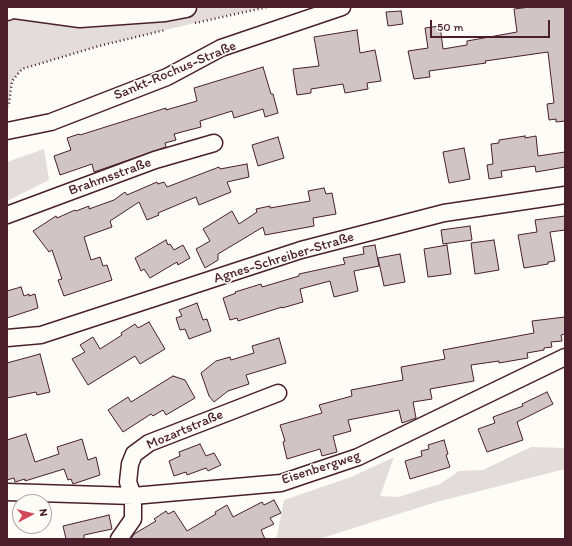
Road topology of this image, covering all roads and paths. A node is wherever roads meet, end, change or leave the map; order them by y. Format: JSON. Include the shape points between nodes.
{"nodes":[{"id":1,"x":268,"y":7,"type":"edge"},
{"id":2,"x":342,"y":7,"type":"edge"},
{"id":3,"x":7,"y":8,"type":"edge"},
{"id":4,"x":187,"y":16,"type":"edge"},
{"id":5,"x":172,"y":28,"type":"dead end"},
{"id":6,"x":7,"y":107,"type":"edge"},
{"id":7,"x":7,"y":131,"type":"edge"},
{"id":8,"x":214,"y":142,"type":"dead end"},
{"id":9,"x":565,"y":195,"type":"edge"},
{"id":10,"x":7,"y":215,"type":"edge"},
{"id":11,"x":7,"y":338,"type":"edge"},
{"id":12,"x":565,"y":357,"type":"edge"},
{"id":13,"x":278,"y":392,"type":"dead end"},
{"id":14,"x":7,"y":492,"type":"edge"},
{"id":15,"x":133,"y":496,"type":"junction"},
{"id":16,"x":119,"y":539,"type":"edge"}],
"edges":[{"from":1,"to":4,"type":"path"},
{"from":2,"to":7,"type":"street","name":"Sankt-Rochus-Straße","via":[[221,48],[167,77],[51,122]]},
{"from":3,"to":4,"type":"street","via":[[80,17],[165,11]]},
{"from":5,"to":6,"type":"path","via":[[22,68],[12,81]]},
{"from":8,"to":10,"type":"street","name":"Brahmsstraße","via":[[155,160]]},
{"from":9,"to":11,"type":"street","name":"Agnes-Schreiber-Straße","via":[[444,213],[301,250],[41,335]]},
{"from":12,"to":15,"type":"street","name":"Eisenbergweg","via":[[358,457],[281,483]]},
{"from":13,"to":15,"type":"street","name":"Mozartstraße","via":[[149,443],[134,454],[130,464],[128,482]]},
{"from":14,"to":15,"type":"street","name":"Eisenbergweg"},
{"from":15,"to":16,"type":"street","name":"Mozartstraße","via":[[133,519]]}]}
